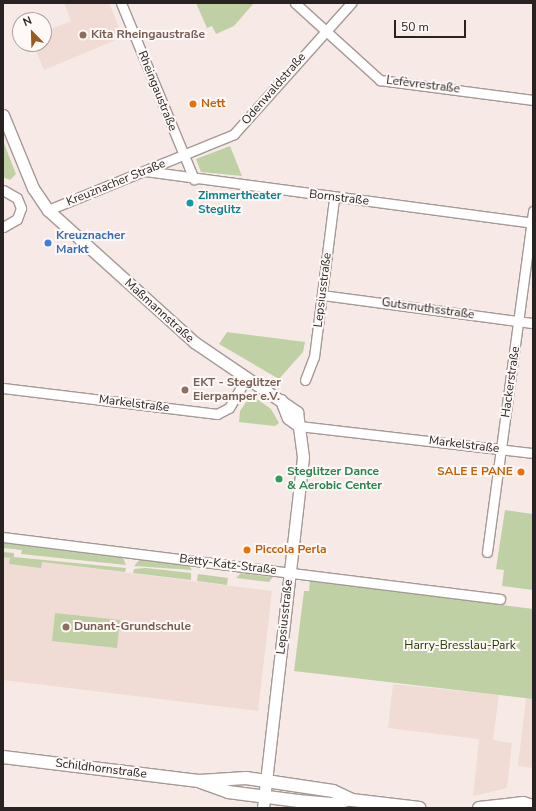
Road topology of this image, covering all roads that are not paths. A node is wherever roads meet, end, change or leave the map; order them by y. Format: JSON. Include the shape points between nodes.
{"nodes":[{"id":1,"x":121,"y":3,"type":"edge"},
{"id":2,"x":294,"y":3,"type":"edge"},
{"id":3,"x":350,"y":3,"type":"edge"},
{"id":4,"x":326,"y":31,"type":"junction"},
{"id":5,"x":533,"y":100,"type":"edge"},
{"id":6,"x":3,"y":115,"type":"edge"},
{"id":7,"x":184,"y":155,"type":"junction"},
{"id":8,"x":145,"y":171,"type":"junction"},
{"id":9,"x":194,"y":179,"type":"junction"},
{"id":10,"x":3,"y":190,"type":"edge"},
{"id":11,"x":334,"y":198,"type":"junction"},
{"id":12,"x":48,"y":210,"type":"junction"},
{"id":13,"x":533,"y":212,"type":"edge"},
{"id":14,"x":532,"y":223,"type":"edge"},
{"id":15,"x":3,"y":227,"type":"edge"},
{"id":16,"x":322,"y":295,"type":"junction"},
{"id":17,"x":519,"y":321,"type":"junction"},
{"id":18,"x":533,"y":323,"type":"edge"},
{"id":19,"x":247,"y":377,"type":"junction"},
{"id":20,"x":305,"y":380,"type":"dead end"},
{"id":21,"x":3,"y":388,"type":"edge"},
{"id":22,"x":299,"y":426,"type":"junction"},
{"id":23,"x":502,"y":450,"type":"junction"},
{"id":24,"x":533,"y":453,"type":"edge"},
{"id":25,"x":3,"y":538,"type":"edge"},
{"id":26,"x":487,"y":552,"type":"dead end"},
{"id":27,"x":290,"y":572,"type":"junction"},
{"id":28,"x":500,"y":599,"type":"dead end"},
{"id":29,"x":3,"y":757,"type":"edge"},
{"id":30,"x":198,"y":781,"type":"junction"},
{"id":31,"x":266,"y":781,"type":"junction"},
{"id":32,"x":350,"y":800,"type":"junction"},
{"id":33,"x":263,"y":802,"type":"edge"},
{"id":34,"x":528,"y":804,"type":"edge"},
{"id":35,"x":420,"y":808,"type":"edge"},
{"id":36,"x":479,"y":808,"type":"edge"}],
"edges":[{"from":1,"to":7,"type":"street","name":"Rheingaustraße"},
{"from":2,"to":4,"type":"street","name":"Lefèvrestraße"},
{"from":3,"to":4,"type":"street","name":"Odenwaldstraße"},
{"from":4,"to":5,"type":"street","name":"Lefèvrestraße","via":[[380,80]]},
{"from":4,"to":7,"type":"street","name":"Odenwaldstraße","via":[[235,133]]},
{"from":6,"to":12,"type":"street","name":"Maßmannstraße","via":[[33,188]]},
{"from":7,"to":8,"type":"street","name":"Kreuznacher Straße"},
{"from":7,"to":9,"type":"street","name":"Rheingaustraße"},
{"from":8,"to":9,"type":"street","name":"Bornstraße"},
{"from":8,"to":12,"type":"street","name":"Kreuznacher Straße"},
{"from":9,"to":11,"type":"street","name":"Bornstraße"},
{"from":10,"to":15,"type":"street","via":[[19,201],[19,217]]},
{"from":11,"to":14,"type":"street","name":"Bornstraße"},
{"from":11,"to":16,"type":"street","name":"Lepsiusstraße"},
{"from":12,"to":19,"type":"street","name":"Maßmannstraße","via":[[194,342]]},
{"from":13,"to":14,"type":"street","name":"Hackerstraße"},
{"from":14,"to":17,"type":"street","name":"Hackerstraße"},
{"from":16,"to":17,"type":"street","name":"Gutsmuthsstraße"},
{"from":16,"to":20,"type":"street","name":"Lepsiusstraße","via":[[314,357]]},
{"from":17,"to":18,"type":"street","name":"Gutsmuthsstraße"},
{"from":17,"to":23,"type":"street","name":"Hackerstraße"},
{"from":19,"to":21,"type":"street","name":"Markelstraße","via":[[229,408],[217,414]]},
{"from":19,"to":22,"type":"street","name":"Maßmannstraße","via":[[281,400],[288,418]]},
{"from":22,"to":23,"type":"street","name":"Markelstraße"},
{"from":22,"to":27,"type":"street","name":"Lepsiusstraße","via":[[303,457]]},
{"from":23,"to":24,"type":"street","name":"Markelstraße"},
{"from":23,"to":26,"type":"street","name":"Hackerstraße"},
{"from":25,"to":27,"type":"street","name":"Betty-Katz-Straße"},
{"from":27,"to":28,"type":"street","name":"Betty-Katz-Straße"},
{"from":27,"to":31,"type":"street","name":"Lepsiusstraße"},
{"from":29,"to":30,"type":"main road","name":"Schildhornstraße"},
{"from":30,"to":31,"type":"main road","name":"Schildhornstraße","via":[[231,777]]},
{"from":30,"to":33,"type":"main road","name":"Schildhornstraße"},
{"from":31,"to":32,"type":"main road","name":"Schildhornstraße","via":[[333,791]]},
{"from":31,"to":33,"type":"street","name":"Lepsiusstraße"},
{"from":32,"to":33,"type":"main road","name":"Schildhornstraße","via":[[312,803]]},
{"from":32,"to":35,"type":"main road","name":"Schildhornstraße"},
{"from":34,"to":36,"type":"main road"}]}
